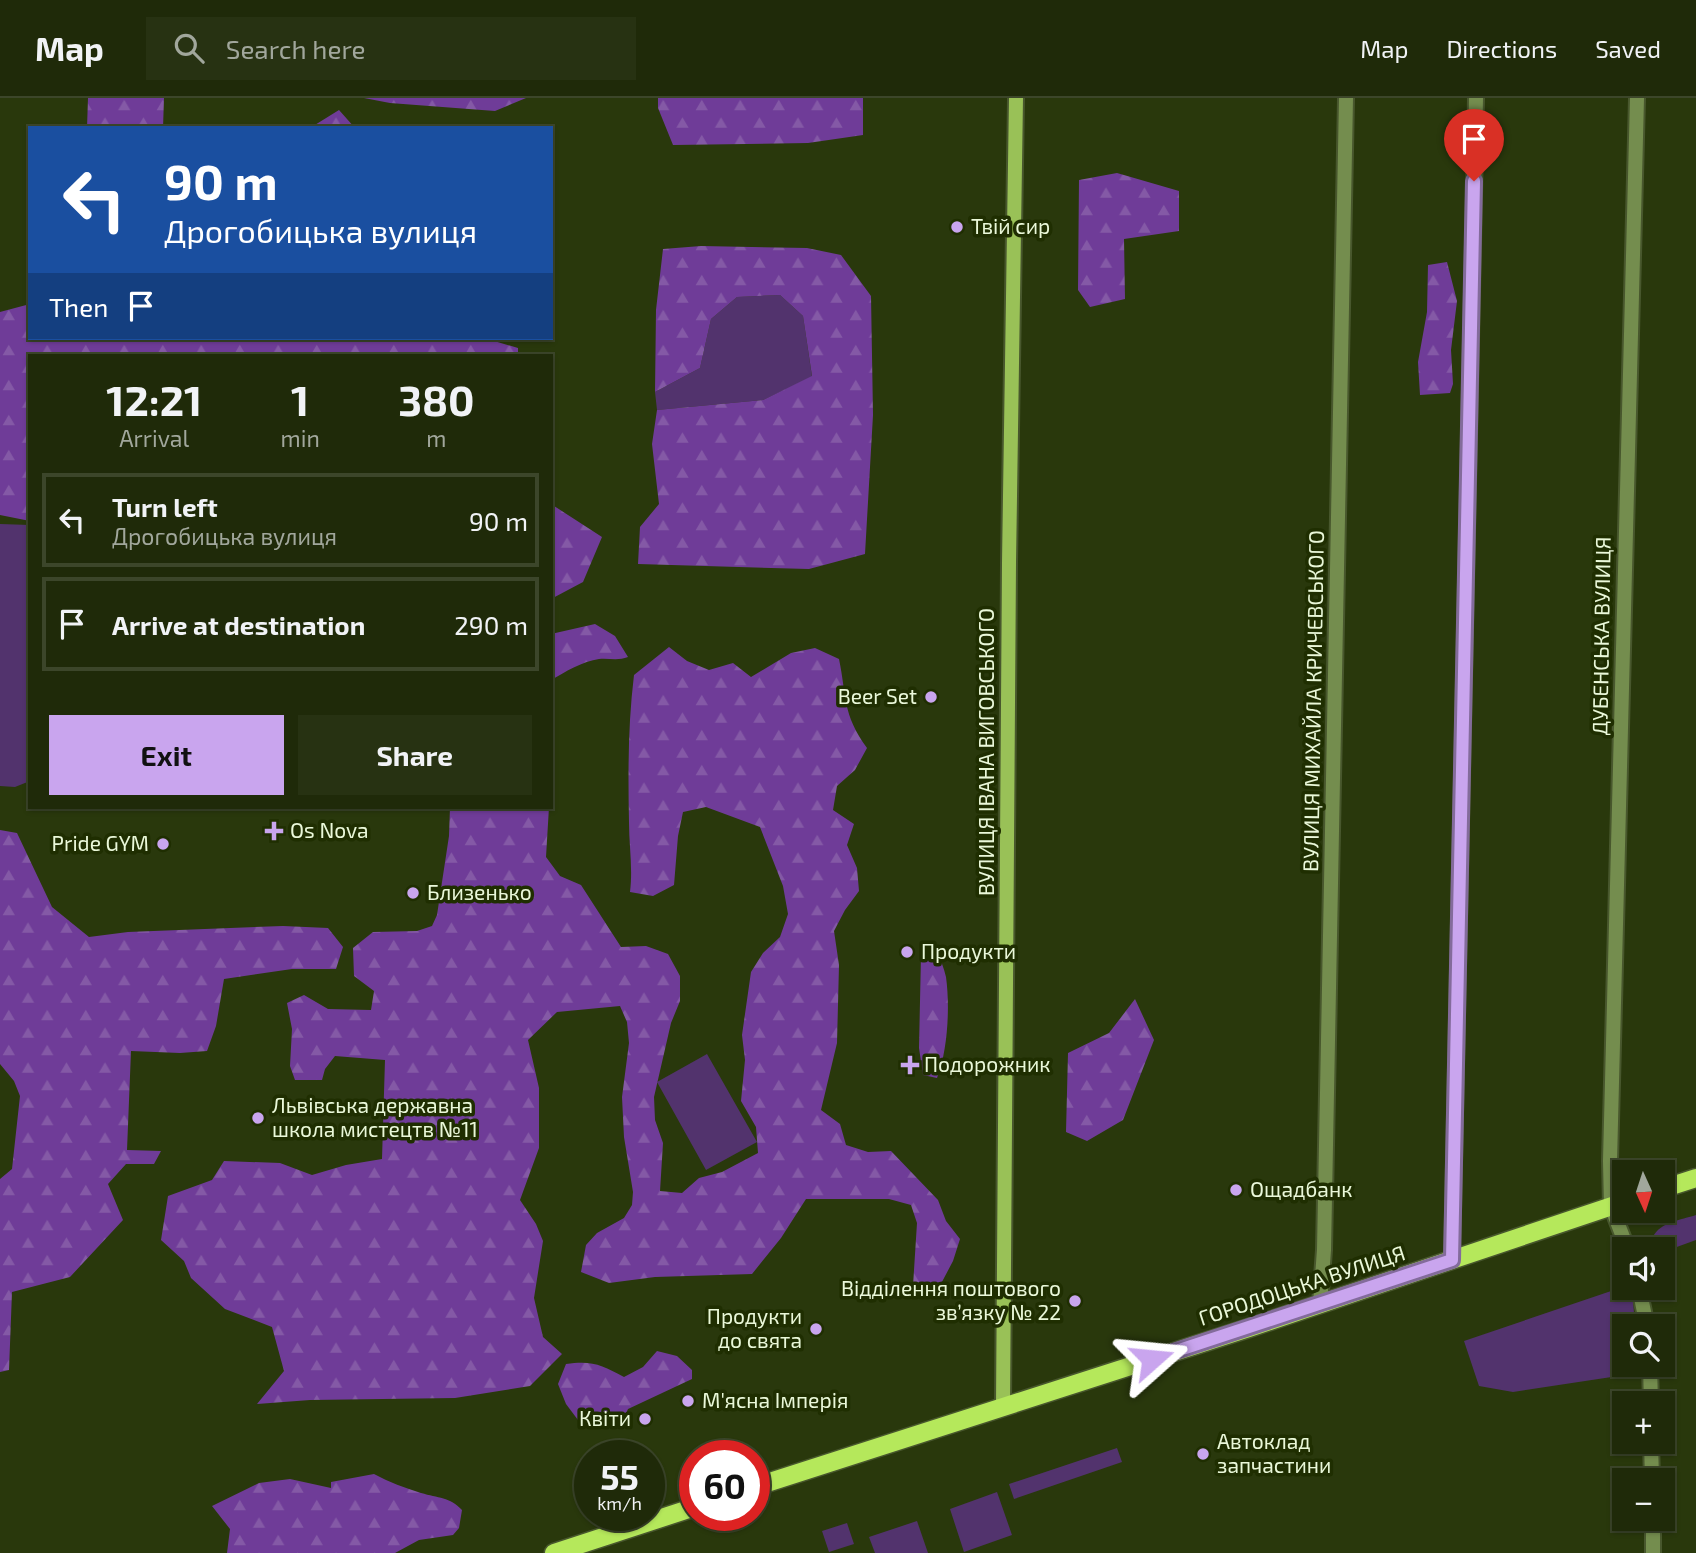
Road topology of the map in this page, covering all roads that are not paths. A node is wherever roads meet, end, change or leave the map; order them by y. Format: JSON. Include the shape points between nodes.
{"nodes":[{"id":1,"x":1016,"y":98,"type":"edge"},
{"id":2,"x":1346,"y":98,"type":"edge"},
{"id":3,"x":1476,"y":98,"type":"edge"},
{"id":4,"x":1636,"y":98,"type":"edge"},
{"id":5,"x":1696,"y":1178,"type":"edge"},
{"id":6,"x":1612,"y":1183,"type":"edge"},
{"id":7,"x":1675,"y":1185,"type":"edge"},
{"id":8,"x":1612,"y":1206,"type":"edge"},
{"id":9,"x":1452,"y":1260,"type":"junction"},
{"id":10,"x":1320,"y":1304,"type":"junction"},
{"id":11,"x":1003,"y":1407,"type":"junction"},
{"id":12,"x":770,"y":1483,"type":"edge"},
{"id":13,"x":679,"y":1512,"type":"edge"},
{"id":14,"x":1653,"y":1531,"type":"edge"},
{"id":15,"x":554,"y":1553,"type":"edge"},
{"id":16,"x":1653,"y":1553,"type":"edge"}],
"edges":[{"from":1,"to":11,"type":"main road","name":"ВУЛИЦЯ ІВАНА ВИГОВСЬКОГО"},
{"from":2,"to":10,"type":"street","name":"ВУЛИЦЯ МИХАЙЛА КРИЧЕВСЬКОГО","via":[[1325,1236]]},
{"from":3,"to":9,"type":"street"},
{"from":4,"to":6,"type":"street","name":"ДУБЕНСЬКА ВУЛИЦЯ"},
{"from":5,"to":7,"type":"main road"},
{"from":8,"to":9,"type":"main road","name":"ГОРОДОЦЬКА ВУЛИЦЯ"},
{"from":9,"to":10,"type":"main road","name":"ГОРОДОЦЬКА ВУЛИЦЯ"},
{"from":10,"to":11,"type":"main road","name":"ГОРОДОЦЬКА ВУЛИЦЯ"},
{"from":11,"to":12,"type":"main road","name":"ГОРОДОЦЬКА ВУЛИЦЯ"},
{"from":13,"to":15,"type":"main road"},
{"from":14,"to":16,"type":"street"}]}
